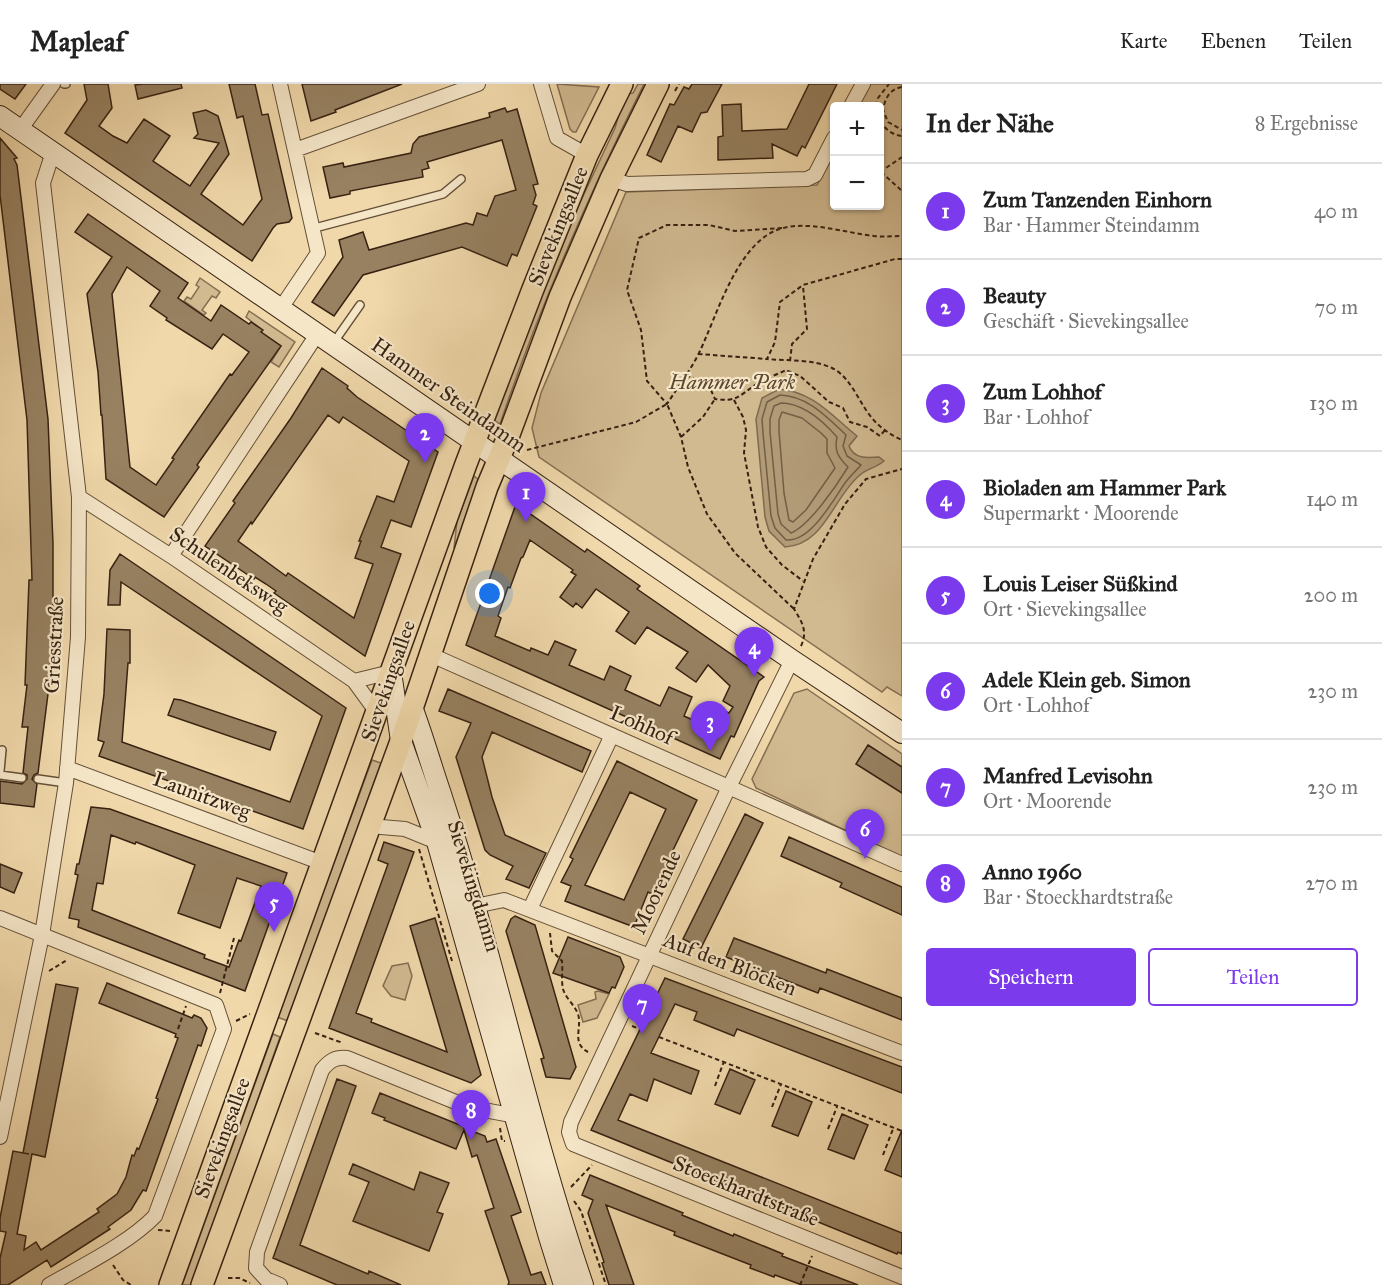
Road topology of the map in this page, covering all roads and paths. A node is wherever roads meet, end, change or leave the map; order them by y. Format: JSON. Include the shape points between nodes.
{"nodes":[{"id":1,"x":53,"y":84,"type":"edge"},
{"id":2,"x":280,"y":84,"type":"edge"},
{"id":3,"x":478,"y":84,"type":"edge"},
{"id":4,"x":541,"y":84,"type":"edge"},
{"id":5,"x":658,"y":84,"type":"edge"},
{"id":6,"x":863,"y":84,"type":"edge"},
{"id":7,"x":889,"y":84,"type":"edge"},
{"id":8,"x":619,"y":86,"type":"edge"},
{"id":9,"x":902,"y":87,"type":"edge"},
{"id":10,"x":853,"y":102,"type":"edge"},
{"id":11,"x":877,"y":102,"type":"edge"},
{"id":12,"x":0,"y":116,"type":"edge"},
{"id":13,"x":884,"y":128,"type":"edge"},
{"id":14,"x":20,"y":130,"type":"junction"},
{"id":15,"x":902,"y":130,"type":"edge"},
{"id":16,"x":902,"y":136,"type":"edge"},
{"id":17,"x":830,"y":146,"type":"edge"},
{"id":18,"x":295,"y":150,"type":"junction"},
{"id":19,"x":53,"y":152,"type":"junction"},
{"id":20,"x":587,"y":155,"type":"junction"},
{"id":21,"x":902,"y":157,"type":"edge"},
{"id":22,"x":884,"y":169,"type":"edge"},
{"id":23,"x":884,"y":175,"type":"edge"},
{"id":24,"x":461,"y":179,"type":"dead end"},
{"id":25,"x":611,"y":179,"type":"junction"},
{"id":26,"x":902,"y":191,"type":"edge"},
{"id":27,"x":782,"y":228,"type":"junction"},
{"id":28,"x":312,"y":229,"type":"junction"},
{"id":29,"x":902,"y":236,"type":"edge"},
{"id":30,"x":902,"y":259,"type":"edge"},
{"id":31,"x":803,"y":285,"type":"junction"},
{"id":32,"x":360,"y":304,"type":"dead end"},
{"id":33,"x":281,"y":308,"type":"junction"},
{"id":34,"x":326,"y":338,"type":"junction"},
{"id":35,"x":698,"y":354,"type":"junction"},
{"id":36,"x":767,"y":359,"type":"junction"},
{"id":37,"x":790,"y":361,"type":"junction"},
{"id":38,"x":686,"y":375,"type":"junction"},
{"id":39,"x":715,"y":399,"type":"junction"},
{"id":40,"x":734,"y":400,"type":"junction"},
{"id":41,"x":667,"y":404,"type":"junction"},
{"id":42,"x":885,"y":430,"type":"junction"},
{"id":43,"x":681,"y":437,"type":"junction"},
{"id":44,"x":902,"y":440,"type":"edge"},
{"id":45,"x":474,"y":442,"type":"junction"},
{"id":46,"x":527,"y":450,"type":"dead end"},
{"id":47,"x":499,"y":459,"type":"junction"},
{"id":48,"x":902,"y":469,"type":"edge"},
{"id":49,"x":79,"y":497,"type":"junction"},
{"id":50,"x":171,"y":556,"type":"junction"},
{"id":51,"x":803,"y":581,"type":"junction"},
{"id":52,"x":794,"y":609,"type":"junction"},
{"id":53,"x":797,"y":653,"type":"junction"},
{"id":54,"x":429,"y":654,"type":"junction"},
{"id":55,"x":392,"y":672,"type":"junction"},
{"id":56,"x":354,"y":681,"type":"junction"},
{"id":57,"x":412,"y":707,"type":"junction"},
{"id":58,"x":378,"y":714,"type":"junction"},
{"id":59,"x":902,"y":733,"type":"edge"},
{"id":60,"x":612,"y":735,"type":"junction"},
{"id":61,"x":401,"y":741,"type":"junction"},
{"id":62,"x":2,"y":750,"type":"dead end"},
{"id":63,"x":0,"y":773,"type":"edge"},
{"id":64,"x":67,"y":776,"type":"junction"},
{"id":65,"x":22,"y":778,"type":"dead end"},
{"id":66,"x":38,"y":779,"type":"dead end"},
{"id":67,"x":729,"y":787,"type":"junction"},
{"id":68,"x":369,"y":826,"type":"junction"},
{"id":69,"x":437,"y":842,"type":"junction"},
{"id":70,"x":322,"y":863,"type":"junction"},
{"id":71,"x":902,"y":864,"type":"edge"},
{"id":72,"x":475,"y":906,"type":"junction"},
{"id":73,"x":530,"y":909,"type":"junction"},
{"id":74,"x":0,"y":918,"type":"edge"},
{"id":75,"x":554,"y":919,"type":"junction"},
{"id":76,"x":42,"y":935,"type":"junction"},
{"id":77,"x":234,"y":938,"type":"dead end"},
{"id":78,"x":81,"y":951,"type":"junction"},
{"id":79,"x":650,"y":955,"type":"junction"},
{"id":80,"x":31,"y":982,"type":"junction"},
{"id":81,"x":190,"y":995,"type":"junction"},
{"id":82,"x":216,"y":1005,"type":"junction"},
{"id":83,"x":178,"y":1029,"type":"dead end"},
{"id":84,"x":315,"y":1033,"type":"dead end"},
{"id":85,"x":659,"y":1037,"type":"dead end"},
{"id":86,"x":902,"y":1053,"type":"edge"},
{"id":87,"x":600,"y":1058,"type":"junction"},
{"id":88,"x":347,"y":1059,"type":"junction"},
{"id":89,"x":724,"y":1061,"type":"junction"},
{"id":90,"x":781,"y":1084,"type":"junction"},
{"id":91,"x":715,"y":1086,"type":"dead end"},
{"id":92,"x":837,"y":1106,"type":"junction"},
{"id":93,"x":772,"y":1107,"type":"dead end"},
{"id":94,"x":515,"y":1114,"type":"junction"},
{"id":95,"x":535,"y":1124,"type":"junction"},
{"id":96,"x":893,"y":1128,"type":"junction"},
{"id":97,"x":828,"y":1129,"type":"dead end"},
{"id":98,"x":902,"y":1131,"type":"edge"},
{"id":99,"x":0,"y":1137,"type":"edge"},
{"id":100,"x":573,"y":1144,"type":"joint"},
{"id":101,"x":884,"y":1155,"type":"dead end"},
{"id":102,"x":602,"y":1156,"type":"junction"},
{"id":103,"x":566,"y":1191,"type":"dead end"},
{"id":104,"x":571,"y":1198,"type":"dead end"},
{"id":105,"x":142,"y":1228,"type":"junction"},
{"id":106,"x":189,"y":1231,"type":"junction"},
{"id":107,"x":820,"y":1243,"type":"junction"},
{"id":108,"x":106,"y":1252,"type":"junction"},
{"id":109,"x":902,"y":1277,"type":"edge"},
{"id":110,"x":49,"y":1285,"type":"edge"},
{"id":111,"x":131,"y":1285,"type":"edge"},
{"id":112,"x":170,"y":1285,"type":"edge"},
{"id":113,"x":202,"y":1285,"type":"edge"},
{"id":114,"x":280,"y":1285,"type":"edge"},
{"id":115,"x":564,"y":1285,"type":"edge"},
{"id":116,"x":583,"y":1285,"type":"edge"},
{"id":117,"x":606,"y":1285,"type":"edge"},
{"id":118,"x":800,"y":1285,"type":"edge"}],
"edges":[{"from":1,"to":14,"type":"street"},
{"from":2,"to":18,"type":"street"},
{"from":3,"to":18,"type":"street"},
{"from":4,"to":20,"type":"street","via":[[557,138]]},
{"from":5,"to":25,"type":"main road","name":"Sievekingsallee"},
{"from":6,"to":10,"type":"street"},
{"from":7,"to":11,"type":"path"},
{"from":8,"to":20,"type":"main road","name":"Sievekingsallee"},
{"from":9,"to":15,"type":"path","via":[[888,95],[883,110],[888,122]]},
{"from":12,"to":14,"type":"street","name":"Hammer Steindamm"},
{"from":13,"to":16,"type":"path"},
{"from":14,"to":19,"type":"street","name":"Hammer Steindamm"},
{"from":17,"to":25,"type":"street","via":[[815,175],[807,179],[627,184]]},
{"from":18,"to":28,"type":"street"},
{"from":19,"to":33,"type":"street","name":"Hammer Steindamm"},
{"from":19,"to":49,"type":"street","name":"Griesstraße","via":[[43,183]]},
{"from":20,"to":45,"type":"main road","name":"Sievekingsallee"},
{"from":21,"to":22,"type":"path"},
{"from":23,"to":26,"type":"path"},
{"from":24,"to":28,"type":"lane","via":[[443,194]]},
{"from":25,"to":47,"type":"main road","name":"Sievekingsallee","via":[[560,297]]},
{"from":27,"to":29,"type":"path","via":[[804,226]]},
{"from":27,"to":35,"type":"path","via":[[760,241],[732,278]]},
{"from":27,"to":41,"type":"path","via":[[735,231],[709,225],[667,225],[639,238],[627,291],[641,330],[647,381]]},
{"from":28,"to":33,"type":"street","via":[[318,253]]},
{"from":30,"to":31,"type":"path"},
{"from":31,"to":36,"type":"path","via":[[780,302],[774,342]]},
{"from":31,"to":37,"type":"path","via":[[807,329],[792,344]]},
{"from":32,"to":34,"type":"lane"},
{"from":33,"to":34,"type":"street","name":"Hammer Steindamm"},
{"from":34,"to":45,"type":"street","name":"Hammer Steindamm"},
{"from":34,"to":50,"type":"street"},
{"from":35,"to":36,"type":"path"},
{"from":35,"to":38,"type":"path"},
{"from":36,"to":37,"type":"path"},
{"from":37,"to":42,"type":"path","via":[[833,368]]},
{"from":38,"to":39,"type":"path","via":[[709,386]]},
{"from":38,"to":41,"type":"path"},
{"from":39,"to":40,"type":"path"},
{"from":39,"to":43,"type":"path","via":[[703,417]]},
{"from":40,"to":42,"type":"path","via":[[786,370],[843,408],[850,422],[880,436]]},
{"from":40,"to":51,"type":"path","via":[[746,430],[744,453],[766,547]]},
{"from":41,"to":43,"type":"path"},
{"from":41,"to":46,"type":"path","via":[[636,422]]},
{"from":42,"to":44,"type":"path"},
{"from":43,"to":52,"type":"path","via":[[707,514],[735,553]]},
{"from":45,"to":47,"type":"street","name":"Hammer Steindamm"},
{"from":45,"to":55,"type":"main road","name":"Sievekingsallee"},
{"from":47,"to":53,"type":"street","name":"Hammer Steindamm"},
{"from":47,"to":54,"type":"main road","name":"Sievekingsallee"},
{"from":48,"to":51,"type":"path","via":[[866,479],[832,524]]},
{"from":49,"to":50,"type":"street","name":"Schulenbeksweg"},
{"from":49,"to":64,"type":"street","name":"Griesstraße","via":[[78,637]]},
{"from":50,"to":56,"type":"street","name":"Schulenbeksweg"},
{"from":51,"to":52,"type":"path"},
{"from":52,"to":53,"type":"path","via":[[804,624],[805,637]]},
{"from":53,"to":59,"type":"street","name":"Hammer Steindamm"},
{"from":53,"to":67,"type":"street","name":"Moorende"},
{"from":54,"to":57,"type":"main road","name":"Sievekingsallee"},
{"from":54,"to":60,"type":"street","name":"Lohhof"},
{"from":55,"to":56,"type":"street"},
{"from":55,"to":58,"type":"main road","name":"Sievekingsallee"},
{"from":55,"to":61,"type":"street","name":"Sievekingdamm"},
{"from":56,"to":58,"type":"street","name":"Schulenbeksweg"},
{"from":57,"to":61,"type":"main road","name":"Sievekingsallee"},
{"from":57,"to":72,"type":"street","name":"Sievekingdamm"},
{"from":58,"to":70,"type":"main road","name":"Sievekingsallee"},
{"from":60,"to":67,"type":"street","name":"Lohhof"},
{"from":60,"to":73,"type":"street"},
{"from":61,"to":68,"type":"main road","name":"Sievekingsallee"},
{"from":61,"to":69,"type":"street","name":"Sievekingdamm"},
{"from":62,"to":63,"type":"lane"},
{"from":63,"to":65,"type":"lane"},
{"from":64,"to":66,"type":"lane"},
{"from":64,"to":70,"type":"street","name":"Launitzweg"},
{"from":64,"to":76,"type":"street","name":"Griesstraße"},
{"from":67,"to":71,"type":"street","name":"Lohhof"},
{"from":67,"to":79,"type":"street","name":"Moorende"},
{"from":68,"to":69,"type":"street","via":[[405,829]]},
{"from":68,"to":113,"type":"main road","name":"Sievekingsallee"},
{"from":69,"to":94,"type":"street","name":"Sievekingdamm"},
{"from":70,"to":106,"type":"main road","name":"Sievekingsallee"},
{"from":72,"to":73,"type":"street","name":"Auf den Blöcken","via":[[504,900]]},
{"from":72,"to":95,"type":"street","name":"Sievekingdamm"},
{"from":73,"to":75,"type":"street","name":"Auf den Blöcken"},
{"from":74,"to":76,"type":"street"},
{"from":75,"to":79,"type":"street","name":"Auf den Blöcken"},
{"from":75,"to":87,"type":"path","via":[[551,945],[562,961],[563,989],[578,1016],[579,1042],[582,1049]]},
{"from":76,"to":78,"type":"street"},
{"from":76,"to":80,"type":"street","name":"Griesstraße"},
{"from":77,"to":82,"type":"path"},
{"from":78,"to":80,"type":"path"},
{"from":78,"to":81,"type":"street"},
{"from":79,"to":86,"type":"street","name":"Auf den Blöcken"},
{"from":79,"to":87,"type":"street","name":"Moorende"},
{"from":80,"to":99,"type":"street","name":"Griesstraße"},
{"from":81,"to":82,"type":"street"},
{"from":81,"to":83,"type":"path"},
{"from":82,"to":105,"type":"street","name":"Sievekingsallee","via":[[224,1029],[155,1216]]},
{"from":84,"to":88,"type":"path","via":[[340,1042]]},
{"from":85,"to":89,"type":"path"},
{"from":87,"to":100,"type":"street","name":"Moorende","via":[[571,1122]]},
{"from":88,"to":94,"type":"street","via":[[468,1107]]},
{"from":88,"to":114,"type":"street","via":[[338,1057],[322,1070],[257,1252],[256,1268],[266,1279]]},
{"from":89,"to":90,"type":"path"},
{"from":89,"to":91,"type":"path"},
{"from":90,"to":92,"type":"path"},
{"from":90,"to":93,"type":"path"},
{"from":92,"to":96,"type":"path"},
{"from":92,"to":97,"type":"path"},
{"from":94,"to":95,"type":"street"},
{"from":94,"to":115,"type":"street","name":"Sievekingdamm"},
{"from":95,"to":116,"type":"street","name":"Sievekingdamm"},
{"from":96,"to":98,"type":"path"},
{"from":96,"to":101,"type":"path"},
{"from":100,"to":102,"type":"street","name":"Stoeckhardtstraße"},
{"from":102,"to":103,"type":"path"},
{"from":102,"to":107,"type":"street","name":"Stoeckhardtstraße"},
{"from":104,"to":117,"type":"path","via":[[581,1211]]},
{"from":105,"to":106,"type":"path"},
{"from":105,"to":108,"type":"street"},
{"from":106,"to":112,"type":"main road","name":"Sievekingsallee"},
{"from":107,"to":109,"type":"street","name":"Stoeckhardtstraße"},
{"from":107,"to":118,"type":"path"},
{"from":108,"to":110,"type":"street"},
{"from":108,"to":111,"type":"path","via":[[123,1280]]}]}
